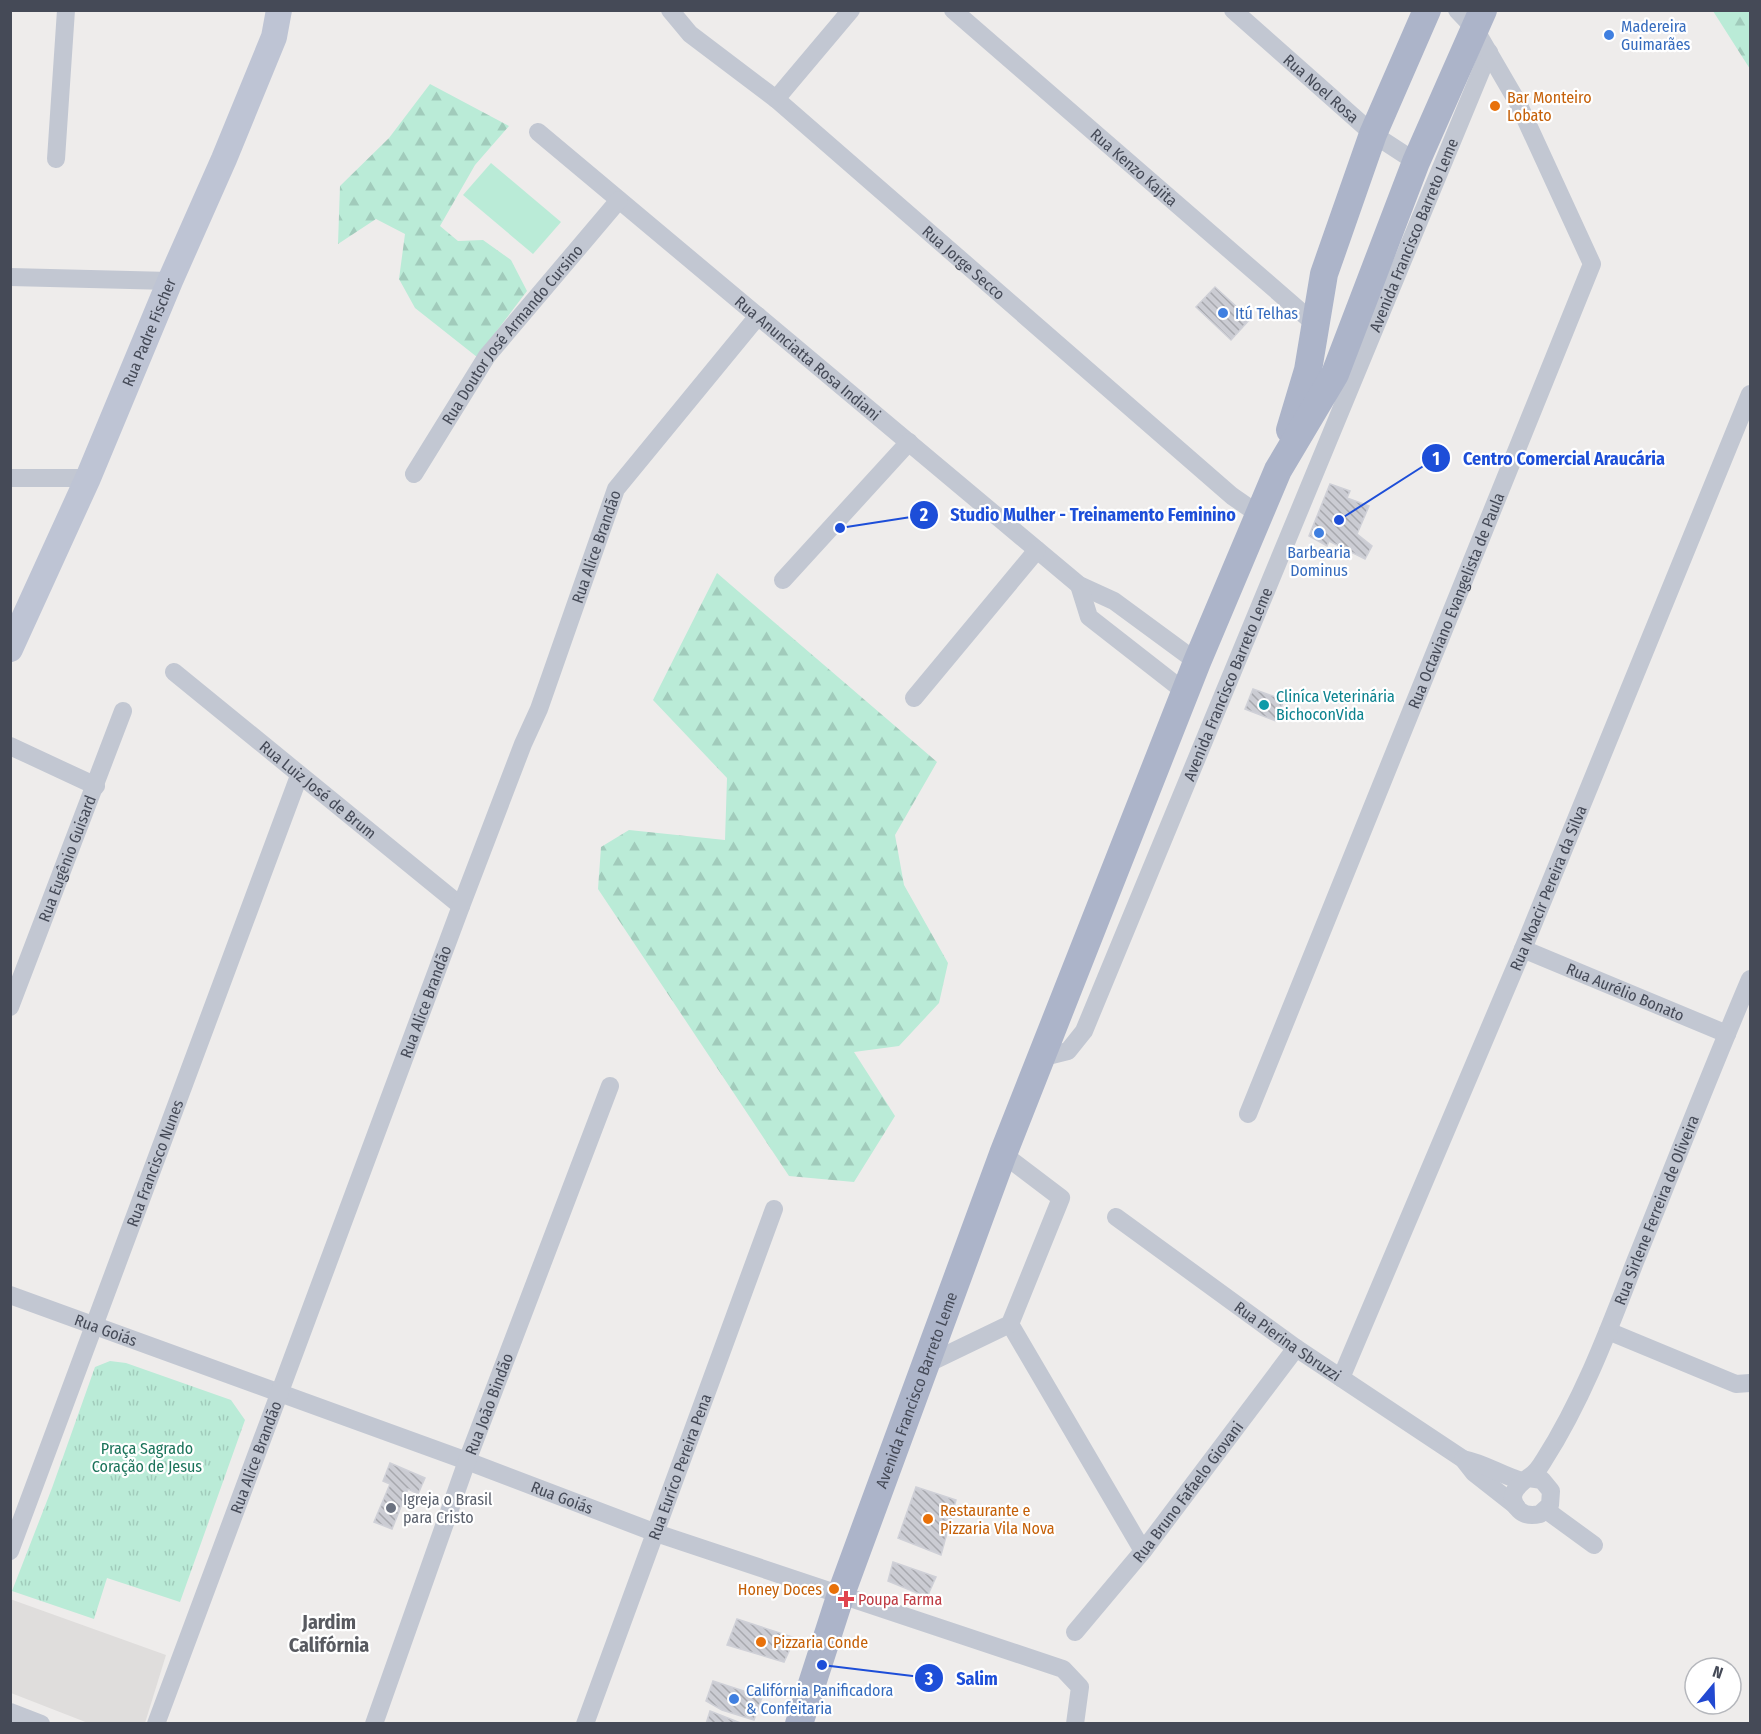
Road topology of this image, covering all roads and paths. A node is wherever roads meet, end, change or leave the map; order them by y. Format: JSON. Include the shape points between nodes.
{"nodes":[{"id":1,"x":66,"y":10,"type":"edge"},
{"id":2,"x":279,"y":10,"type":"edge"},
{"id":3,"x":670,"y":10,"type":"edge"},
{"id":4,"x":851,"y":10,"type":"edge"},
{"id":5,"x":952,"y":10,"type":"edge"},
{"id":6,"x":1233,"y":10,"type":"edge"},
{"id":7,"x":1427,"y":10,"type":"edge"},
{"id":8,"x":1476,"y":22,"type":"edge"},
{"id":9,"x":776,"y":99,"type":"junction"},
{"id":10,"x":538,"y":132,"type":"dead end"},
{"id":11,"x":1373,"y":134,"type":"junction"},
{"id":12,"x":56,"y":159,"type":"dead end"},
{"id":13,"x":1416,"y":162,"type":"junction"},
{"id":14,"x":619,"y":200,"type":"junction"},
{"id":15,"x":10,"y":277,"type":"edge"},
{"id":16,"x":170,"y":281,"type":"junction"},
{"id":17,"x":758,"y":316,"type":"junction"},
{"id":18,"x":1315,"y":324,"type":"junction"},
{"id":19,"x":1750,"y":394,"type":"edge"},
{"id":20,"x":909,"y":442,"type":"junction"},
{"id":21,"x":1278,"y":470,"type":"junction"},
{"id":22,"x":414,"y":474,"type":"dead end"},
{"id":23,"x":10,"y":478,"type":"edge"},
{"id":24,"x":88,"y":478,"type":"junction"},
{"id":25,"x":1258,"y":514,"type":"junction"},
{"id":26,"x":1037,"y":550,"type":"junction"},
{"id":27,"x":783,"y":580,"type":"dead end"},
{"id":28,"x":1079,"y":585,"type":"junction"},
{"id":29,"x":11,"y":647,"type":"edge"},
{"id":30,"x":1197,"y":662,"type":"junction"},
{"id":31,"x":174,"y":672,"type":"dead end"},
{"id":32,"x":1185,"y":692,"type":"junction"},
{"id":33,"x":914,"y":698,"type":"dead end"},
{"id":34,"x":123,"y":711,"type":"dead end"},
{"id":35,"x":10,"y":746,"type":"edge"},
{"id":36,"x":299,"y":776,"type":"junction"},
{"id":37,"x":96,"y":786,"type":"junction"},
{"id":38,"x":461,"y":906,"type":"junction"},
{"id":39,"x":1523,"y":949,"type":"junction"},
{"id":40,"x":1750,"y":979,"type":"edge"},
{"id":41,"x":10,"y":1007,"type":"edge"},
{"id":42,"x":1727,"y":1034,"type":"junction"},
{"id":43,"x":1040,"y":1058,"type":"junction"},
{"id":44,"x":610,"y":1086,"type":"dead end"},
{"id":45,"x":1248,"y":1114,"type":"dead end"},
{"id":46,"x":1003,"y":1154,"type":"junction"},
{"id":47,"x":774,"y":1209,"type":"dead end"},
{"id":48,"x":1116,"y":1217,"type":"dead end"},
{"id":49,"x":10,"y":1295,"type":"edge"},
{"id":50,"x":1010,"y":1324,"type":"junction"},
{"id":51,"x":94,"y":1326,"type":"junction"},
{"id":52,"x":1608,"y":1331,"type":"junction"},
{"id":53,"x":1296,"y":1348,"type":"junction"},
{"id":54,"x":927,"y":1364,"type":"junction"},
{"id":55,"x":1341,"y":1378,"type":"junction"},
{"id":56,"x":1750,"y":1383,"type":"edge"},
{"id":57,"x":281,"y":1393,"type":"junction"},
{"id":58,"x":1557,"y":1441,"type":"junction"},
{"id":59,"x":1463,"y":1459,"type":"junction"},
{"id":60,"x":467,"y":1461,"type":"junction"},
{"id":61,"x":1525,"y":1479,"type":"junction"},
{"id":62,"x":1548,"y":1485,"type":"junction"},
{"id":63,"x":1516,"y":1506,"type":"junction"},
{"id":64,"x":1546,"y":1510,"type":"junction"},
{"id":65,"x":656,"y":1533,"type":"junction"},
{"id":66,"x":1594,"y":1545,"type":"dead end"},
{"id":67,"x":10,"y":1551,"type":"edge"},
{"id":68,"x":1143,"y":1551,"type":"junction"},
{"id":69,"x":842,"y":1594,"type":"junction"},
{"id":70,"x":1075,"y":1632,"type":"dead end"},
{"id":71,"x":10,"y":1712,"type":"edge"},
{"id":72,"x":1076,"y":1721,"type":"edge"},
{"id":73,"x":41,"y":1724,"type":"edge"},
{"id":74,"x":156,"y":1724,"type":"edge"},
{"id":75,"x":374,"y":1724,"type":"edge"},
{"id":76,"x":585,"y":1724,"type":"edge"},
{"id":77,"x":799,"y":1724,"type":"edge"}],
"edges":[{"from":1,"to":12,"type":"street"},
{"from":2,"to":16,"type":"main road","name":"Rua Padre Fischer","via":[[270,47]]},
{"from":3,"to":9,"type":"street","name":"Rua Jorge Secco","via":[[690,34]]},
{"from":4,"to":9,"type":"street"},
{"from":5,"to":18,"type":"street","name":"Rua Kenzo Kajita"},
{"from":6,"to":11,"type":"street","name":"Rua Noel Rosa"},
{"from":7,"to":11,"type":"main road","name":"Avenida Francisco Barreto Leme"},
{"from":8,"to":13,"type":"main road","name":"Avenida Francisco Barreto Leme"},
{"from":8,"to":43,"type":"street","name":"Avenida Francisco Barreto Leme","via":[[1084,1031],[1068,1051]]},
{"from":8,"to":45,"type":"street","name":"Rua Octaviano Evangelista de Paula","via":[[1518,102],[1592,264]]},
{"from":9,"to":25,"type":"street","name":"Rua Jorge Secco","via":[[1232,496]]},
{"from":10,"to":14,"type":"street","name":"Rua Anunciatta Rosa Indiani"},
{"from":11,"to":13,"type":"street","name":"Rua Noel Rosa"},
{"from":11,"to":18,"type":"main road","name":"Avenida Francisco Barreto Leme","via":[[1324,274]]},
{"from":13,"to":21,"type":"main road","name":"Avenida Francisco Barreto Leme","via":[[1335,374]]},
{"from":14,"to":17,"type":"street","name":"Rua Anunciatta Rosa Indiani"},
{"from":14,"to":22,"type":"street","name":"Rua Doutor José Armando Cursino","via":[[487,356]]},
{"from":15,"to":16,"type":"street"},
{"from":16,"to":24,"type":"main road","name":"Rua Padre Fischer"},
{"from":17,"to":20,"type":"street","name":"Rua Anunciatta Rosa Indiani"},
{"from":17,"to":38,"type":"street","name":"Rua Alice Brandão","via":[[616,489],[539,709]]},
{"from":18,"to":21,"type":"main road","name":"Avenida Francisco Barreto Leme","via":[[1308,370]]},
{"from":19,"to":39,"type":"street","name":"Rua Moacir Pereira da Silva"},
{"from":20,"to":26,"type":"street","name":"Rua Anunciatta Rosa Indiani"},
{"from":20,"to":27,"type":"street"},
{"from":21,"to":25,"type":"main road","name":"Avenida Francisco Barreto Leme"},
{"from":23,"to":24,"type":"street"},
{"from":24,"to":29,"type":"main road","name":"Rua Padre Fischer"},
{"from":25,"to":30,"type":"main road","name":"Avenida Francisco Barreto Leme"},
{"from":26,"to":28,"type":"street","name":"Rua Anunciatta Rosa Indiani"},
{"from":26,"to":33,"type":"street"},
{"from":28,"to":30,"type":"street","name":"Rua Anunciatta Rosa Indiani","via":[[1114,601]]},
{"from":28,"to":32,"type":"street","via":[[1089,617]]},
{"from":30,"to":32,"type":"main road","name":"Avenida Francisco Barreto Leme"},
{"from":31,"to":36,"type":"street","name":"Rua Luiz José de Brum"},
{"from":32,"to":43,"type":"main road","name":"Avenida Francisco Barreto Leme"},
{"from":34,"to":37,"type":"street","name":"Rua Eugênio Guisard"},
{"from":35,"to":37,"type":"street"},
{"from":36,"to":38,"type":"street","name":"Rua Luiz José de Brum"},
{"from":36,"to":51,"type":"street","name":"Rua Francisco Nunes"},
{"from":37,"to":41,"type":"street","name":"Rua Eugênio Guisard"},
{"from":38,"to":57,"type":"street","name":"Rua Alice Brandão"},
{"from":39,"to":42,"type":"street","name":"Rua Aurélio Bonato"},
{"from":39,"to":55,"type":"street","name":"Rua Moacir Pereira da Silva"},
{"from":40,"to":42,"type":"street","name":"Rua Sirlene Ferreira de Oliveira"},
{"from":42,"to":52,"type":"street","name":"Rua Sirlene Ferreira de Oliveira"},
{"from":43,"to":46,"type":"main road","name":"Avenida Francisco Barreto Leme"},
{"from":44,"to":60,"type":"street","name":"Rua João Bindão"},
{"from":46,"to":50,"type":"street","via":[[1061,1198]]},
{"from":46,"to":54,"type":"main road","name":"Avenida Francisco Barreto Leme"},
{"from":47,"to":65,"type":"street","name":"Rua Euríco Pereira Pena"},
{"from":48,"to":53,"type":"street","name":"Rua Pierina Sbruzzi"},
{"from":49,"to":51,"type":"street","name":"Rua Goiás"},
{"from":50,"to":54,"type":"street"},
{"from":50,"to":68,"type":"street"},
{"from":51,"to":57,"type":"street","name":"Rua Goiás"},
{"from":51,"to":67,"type":"street","name":"Rua Francisco Nunes"},
{"from":52,"to":56,"type":"street","via":[[1736,1384]]},
{"from":52,"to":58,"type":"street","name":"Rua Sirlene Ferreira de Oliveira"},
{"from":53,"to":55,"type":"street","name":"Rua Pierina Sbruzzi"},
{"from":53,"to":68,"type":"street","name":"Rua Bruno Fafaelo Giovani"},
{"from":54,"to":69,"type":"main road","name":"Avenida Francisco Barreto Leme"},
{"from":55,"to":59,"type":"street","name":"Rua Pierina Sbruzzi"},
{"from":57,"to":60,"type":"street","name":"Rua Goiás"},
{"from":57,"to":74,"type":"street","name":"Rua Alice Brandão"},
{"from":58,"to":61,"type":"street","name":"Rua Sirlene Ferreira de Oliveira","via":[[1539,1469]]},
{"from":58,"to":62,"type":"street","name":"Rua Sirlene Ferreira de Oliveira"},
{"from":59,"to":61,"type":"street","name":"Rua Pierina Sbruzzi","via":[[1480,1462],[1507,1477]]},
{"from":59,"to":63,"type":"street","name":"Rua Pierina Sbruzzi","via":[[1474,1473]]},
{"from":60,"to":65,"type":"street","name":"Rua Goiás"},
{"from":60,"to":75,"type":"street","name":"Rua João Bindão"},
{"from":61,"to":62,"type":"street","via":[[1542,1480]]},
{"from":61,"to":63,"type":"street","via":[[1514,1492]]},
{"from":62,"to":64,"type":"street","via":[[1552,1498]]},
{"from":63,"to":64,"type":"street","via":[[1526,1515]]},
{"from":64,"to":66,"type":"street"},
{"from":65,"to":69,"type":"street","name":"Rua Goiás"},
{"from":65,"to":76,"type":"street","name":"Rua Euríco Pereira Pena"},
{"from":68,"to":70,"type":"street","name":"Rua Bruno Fafaelo Giovani"},
{"from":69,"to":72,"type":"street","name":"Rua Goiás","via":[[1063,1669],[1080,1687]]},
{"from":69,"to":77,"type":"main road","name":"Avenida Francisco Barreto Leme"},
{"from":71,"to":73,"type":"street"}]}
